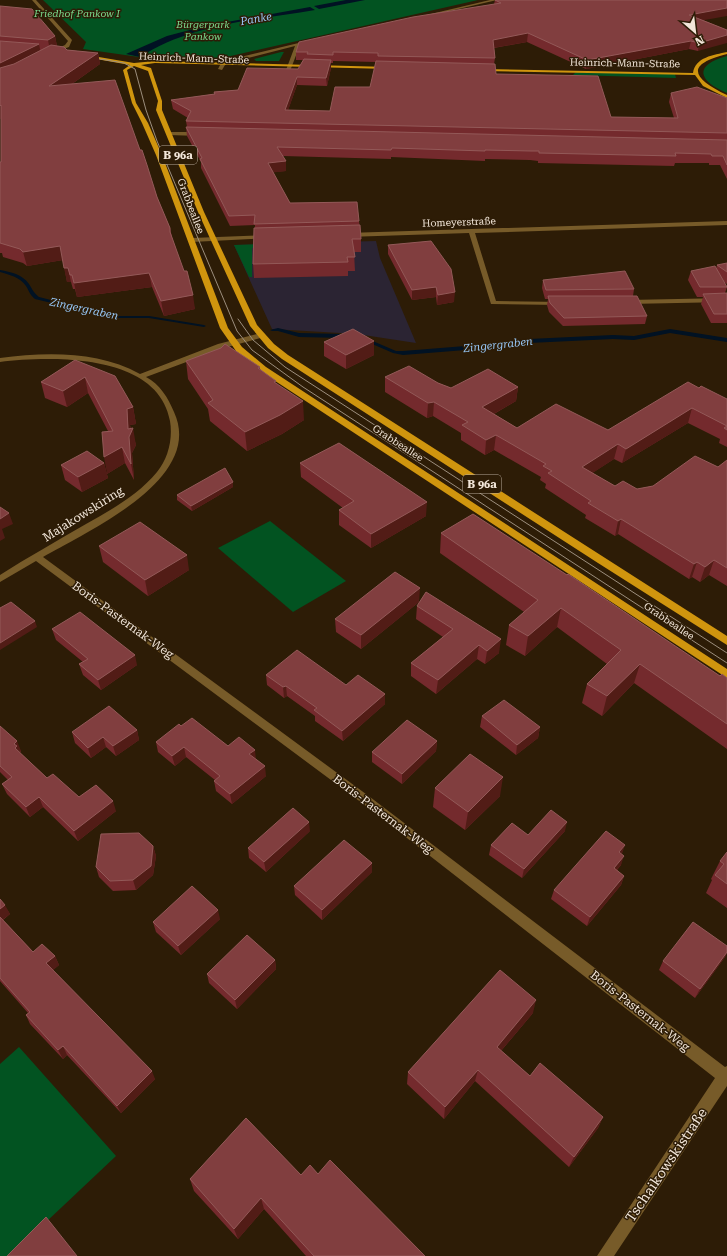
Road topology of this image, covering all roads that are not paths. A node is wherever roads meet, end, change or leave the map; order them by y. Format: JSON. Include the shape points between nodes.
{"nodes":[{"id":1,"x":34,"y":0,"type":"edge"},
{"id":2,"x":494,"y":0,"type":"edge"},
{"id":3,"x":416,"y":18,"type":"edge"},
{"id":4,"x":317,"y":40,"type":"edge"},
{"id":5,"x":296,"y":45,"type":"junction"},
{"id":6,"x":54,"y":53,"type":"junction"},
{"id":7,"x":727,"y":53,"type":"edge"},
{"id":8,"x":46,"y":54,"type":"edge"},
{"id":9,"x":67,"y":54,"type":"edge"},
{"id":10,"x":80,"y":56,"type":"edge"},
{"id":11,"x":132,"y":64,"type":"junction"},
{"id":12,"x":223,"y":64,"type":"junction"},
{"id":13,"x":289,"y":68,"type":"junction"},
{"id":14,"x":220,"y":69,"type":"junction"},
{"id":15,"x":395,"y":70,"type":"edge"},
{"id":16,"x":482,"y":70,"type":"edge"},
{"id":17,"x":478,"y":74,"type":"edge"},
{"id":18,"x":555,"y":74,"type":"junction"},
{"id":19,"x":697,"y":77,"type":"junction"},
{"id":20,"x":727,"y":97,"type":"edge"},
{"id":21,"x":169,"y":133,"type":"junction"},
{"id":22,"x":206,"y":134,"type":"edge"},
{"id":23,"x":727,"y":223,"type":"edge"},
{"id":24,"x":471,"y":232,"type":"junction"},
{"id":25,"x":340,"y":235,"type":"edge"},
{"id":26,"x":277,"y":237,"type":"edge"},
{"id":27,"x":212,"y":239,"type":"junction"},
{"id":28,"x":192,"y":240,"type":"junction"},
{"id":29,"x":727,"y":300,"type":"edge"},
{"id":30,"x":565,"y":302,"type":"edge"},
{"id":31,"x":621,"y":302,"type":"edge"},
{"id":32,"x":260,"y":335,"type":"junction"},
{"id":33,"x":233,"y":342,"type":"junction"},
{"id":34,"x":0,"y":360,"type":"edge"},
{"id":35,"x":141,"y":376,"type":"junction"},
{"id":36,"x":37,"y":557,"type":"junction"},
{"id":37,"x":0,"y":579,"type":"edge"},
{"id":38,"x":727,"y":641,"type":"edge"},
{"id":39,"x":727,"y":674,"type":"edge"},
{"id":40,"x":726,"y":1075,"type":"edge"},
{"id":41,"x":605,"y":1256,"type":"edge"}],
"edges":[{"from":1,"to":6,"type":"street","via":[[70,41],[67,46]]},
{"from":2,"to":3,"type":"street"},
{"from":4,"to":5,"type":"street"},
{"from":5,"to":12,"type":"street"},
{"from":5,"to":13,"type":"street","via":[[298,46]]},
{"from":6,"to":8,"type":"street"},
{"from":6,"to":9,"type":"main road"},
{"from":7,"to":19,"type":"main road","via":[[705,59],[698,64]]},
{"from":10,"to":11,"type":"main road","number":"B 96a"},
{"from":11,"to":12,"type":"main road","name":"Heinrich-Mann-Straße"},
{"from":11,"to":14,"type":"main road","name":"Heinrich-Mann-Straße"},
{"from":11,"to":21,"type":"main road","name":"Grabbeallee","number":"B 96a","via":[[149,69],[160,102],[159,110]]},
{"from":11,"to":28,"type":"main road","name":"Grabbeallee","number":"B 96a","via":[[124,70],[134,101]]},
{"from":12,"to":13,"type":"main road","name":"Heinrich-Mann-Straße"},
{"from":12,"to":14,"type":"street"},
{"from":13,"to":14,"type":"main road","name":"Heinrich-Mann-Straße"},
{"from":13,"to":15,"type":"main road","name":"Heinrich-Mann-Straße"},
{"from":16,"to":18,"type":"main road","name":"Heinrich-Mann-Straße"},
{"from":17,"to":18,"type":"main road","name":"Heinrich-Mann-Straße"},
{"from":18,"to":19,"type":"main road","name":"Heinrich-Mann-Straße"},
{"from":19,"to":20,"type":"main road","via":[[713,91]]},
{"from":21,"to":22,"type":"street"},
{"from":21,"to":27,"type":"main road","name":"Grabbeallee","number":"B 96a"},
{"from":23,"to":24,"type":"street","name":"Homeyerstraße"},
{"from":24,"to":25,"type":"street","name":"Homeyerstraße"},
{"from":24,"to":30,"type":"street","via":[[493,303]]},
{"from":26,"to":27,"type":"street"},
{"from":27,"to":28,"type":"street"},
{"from":27,"to":32,"type":"main road","name":"Grabbeallee","number":"B 96a"},
{"from":28,"to":33,"type":"main road","name":"Grabbeallee","number":"B 96a","via":[[224,328]]},
{"from":29,"to":31,"type":"street"},
{"from":32,"to":33,"type":"street"},
{"from":32,"to":38,"type":"main road","name":"Grabbeallee","number":"B 96a","via":[[285,357]]},
{"from":33,"to":35,"type":"street"},
{"from":33,"to":39,"type":"main road","name":"Grabbeallee","number":"B 96a","via":[[263,369]]},
{"from":34,"to":35,"type":"street","name":"Majakowskiring","via":[[42,356],[68,357],[100,361]]},
{"from":35,"to":36,"type":"street","name":"Majakowskiring","via":[[158,388],[172,414],[175,435],[169,459],[145,488],[113,512]]},
{"from":36,"to":37,"type":"street","name":"Majakowskiring"},
{"from":36,"to":40,"type":"street","name":"Boris-Pasternak-Weg","via":[[366,800]]},
{"from":40,"to":41,"type":"street","name":"Tschaikowskistraße"}]}
